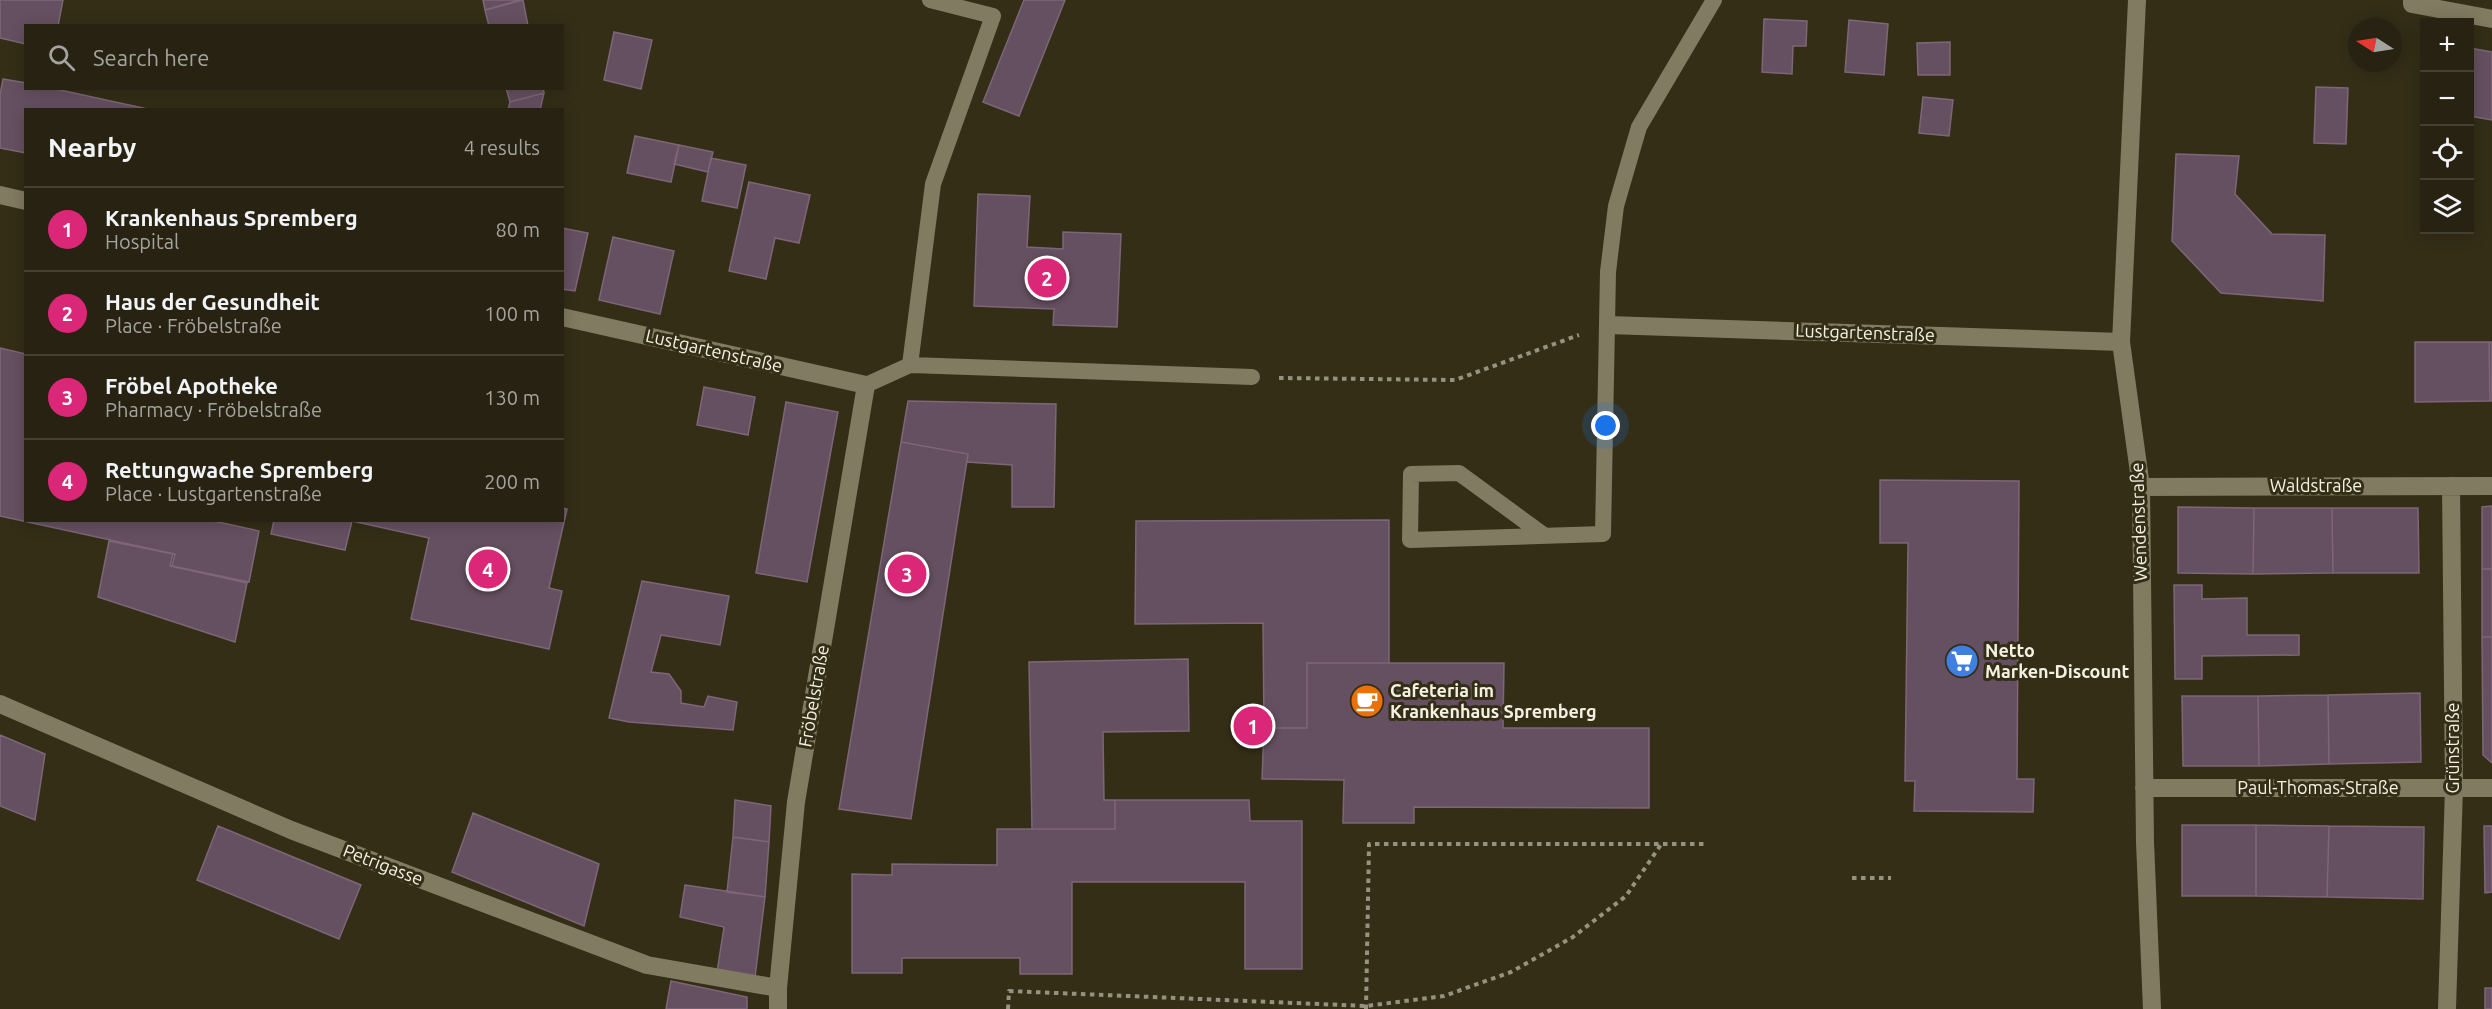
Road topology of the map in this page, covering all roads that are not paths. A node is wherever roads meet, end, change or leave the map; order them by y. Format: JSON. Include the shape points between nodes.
{"nodes":[{"id":1,"x":930,"y":0,"type":"edge"},
{"id":2,"x":1714,"y":0,"type":"edge"},
{"id":3,"x":2137,"y":0,"type":"edge"},
{"id":4,"x":2412,"y":0,"type":"edge"},
{"id":5,"x":2492,"y":19,"type":"edge"},
{"id":6,"x":0,"y":195,"type":"edge"},
{"id":7,"x":24,"y":201,"type":"edge"},
{"id":8,"x":564,"y":317,"type":"edge"},
{"id":9,"x":1608,"y":325,"type":"junction"},
{"id":10,"x":2121,"y":342,"type":"junction"},
{"id":11,"x":910,"y":365,"type":"junction"},
{"id":12,"x":1252,"y":377,"type":"road end"},
{"id":13,"x":866,"y":385,"type":"junction"},
{"id":14,"x":2451,"y":486,"type":"junction"},
{"id":15,"x":2492,"y":486,"type":"edge"},
{"id":16,"x":2141,"y":487,"type":"junction"},
{"id":17,"x":1545,"y":536,"type":"junction"},
{"id":18,"x":0,"y":704,"type":"edge"},
{"id":19,"x":2144,"y":788,"type":"junction"},
{"id":20,"x":2454,"y":788,"type":"junction"},
{"id":21,"x":2492,"y":788,"type":"edge"},
{"id":22,"x":778,"y":988,"type":"junction"},
{"id":23,"x":778,"y":1009,"type":"edge"},
{"id":24,"x":2152,"y":1009,"type":"edge"},
{"id":25,"x":2447,"y":1009,"type":"edge"}],
"edges":[{"from":1,"to":11,"type":"lane","via":[[993,16],[933,184]]},
{"from":2,"to":9,"type":"lane","via":[[1639,127],[1616,206],[1608,272]]},
{"from":3,"to":10,"type":"street","name":"Wendenstraße"},
{"from":4,"to":5,"type":"street","via":[[2412,4]]},
{"from":6,"to":7,"type":"street"},
{"from":8,"to":13,"type":"street","name":"Lustgartenstraße"},
{"from":9,"to":10,"type":"street","name":"Lustgartenstraße"},
{"from":9,"to":17,"type":"lane","via":[[1603,534]]},
{"from":10,"to":16,"type":"street","name":"Wendenstraße"},
{"from":11,"to":12,"type":"lane"},
{"from":11,"to":13,"type":"lane"},
{"from":13,"to":22,"type":"street","name":"Fröbelstraße","via":[[796,802]]},
{"from":14,"to":15,"type":"street","name":"Waldstraße"},
{"from":14,"to":16,"type":"street","name":"Waldstraße"},
{"from":14,"to":20,"type":"street","name":"Grünstraße"},
{"from":16,"to":19,"type":"street","name":"Wendenstraße"},
{"from":17,"to":17,"type":"lane","via":[[1410,540],[1411,474],[1459,473]]},
{"from":18,"to":22,"type":"street","name":"Petrigasse","via":[[291,830],[647,965]]},
{"from":19,"to":20,"type":"street","name":"Paul-Thomas-Straße"},
{"from":19,"to":24,"type":"street","name":"Wendenstraße"},
{"from":20,"to":21,"type":"street","name":"Paul-Thomas-Straße"},
{"from":20,"to":25,"type":"street","name":"Grünstraße"},
{"from":22,"to":23,"type":"street","name":"Fröbelstraße"}]}
